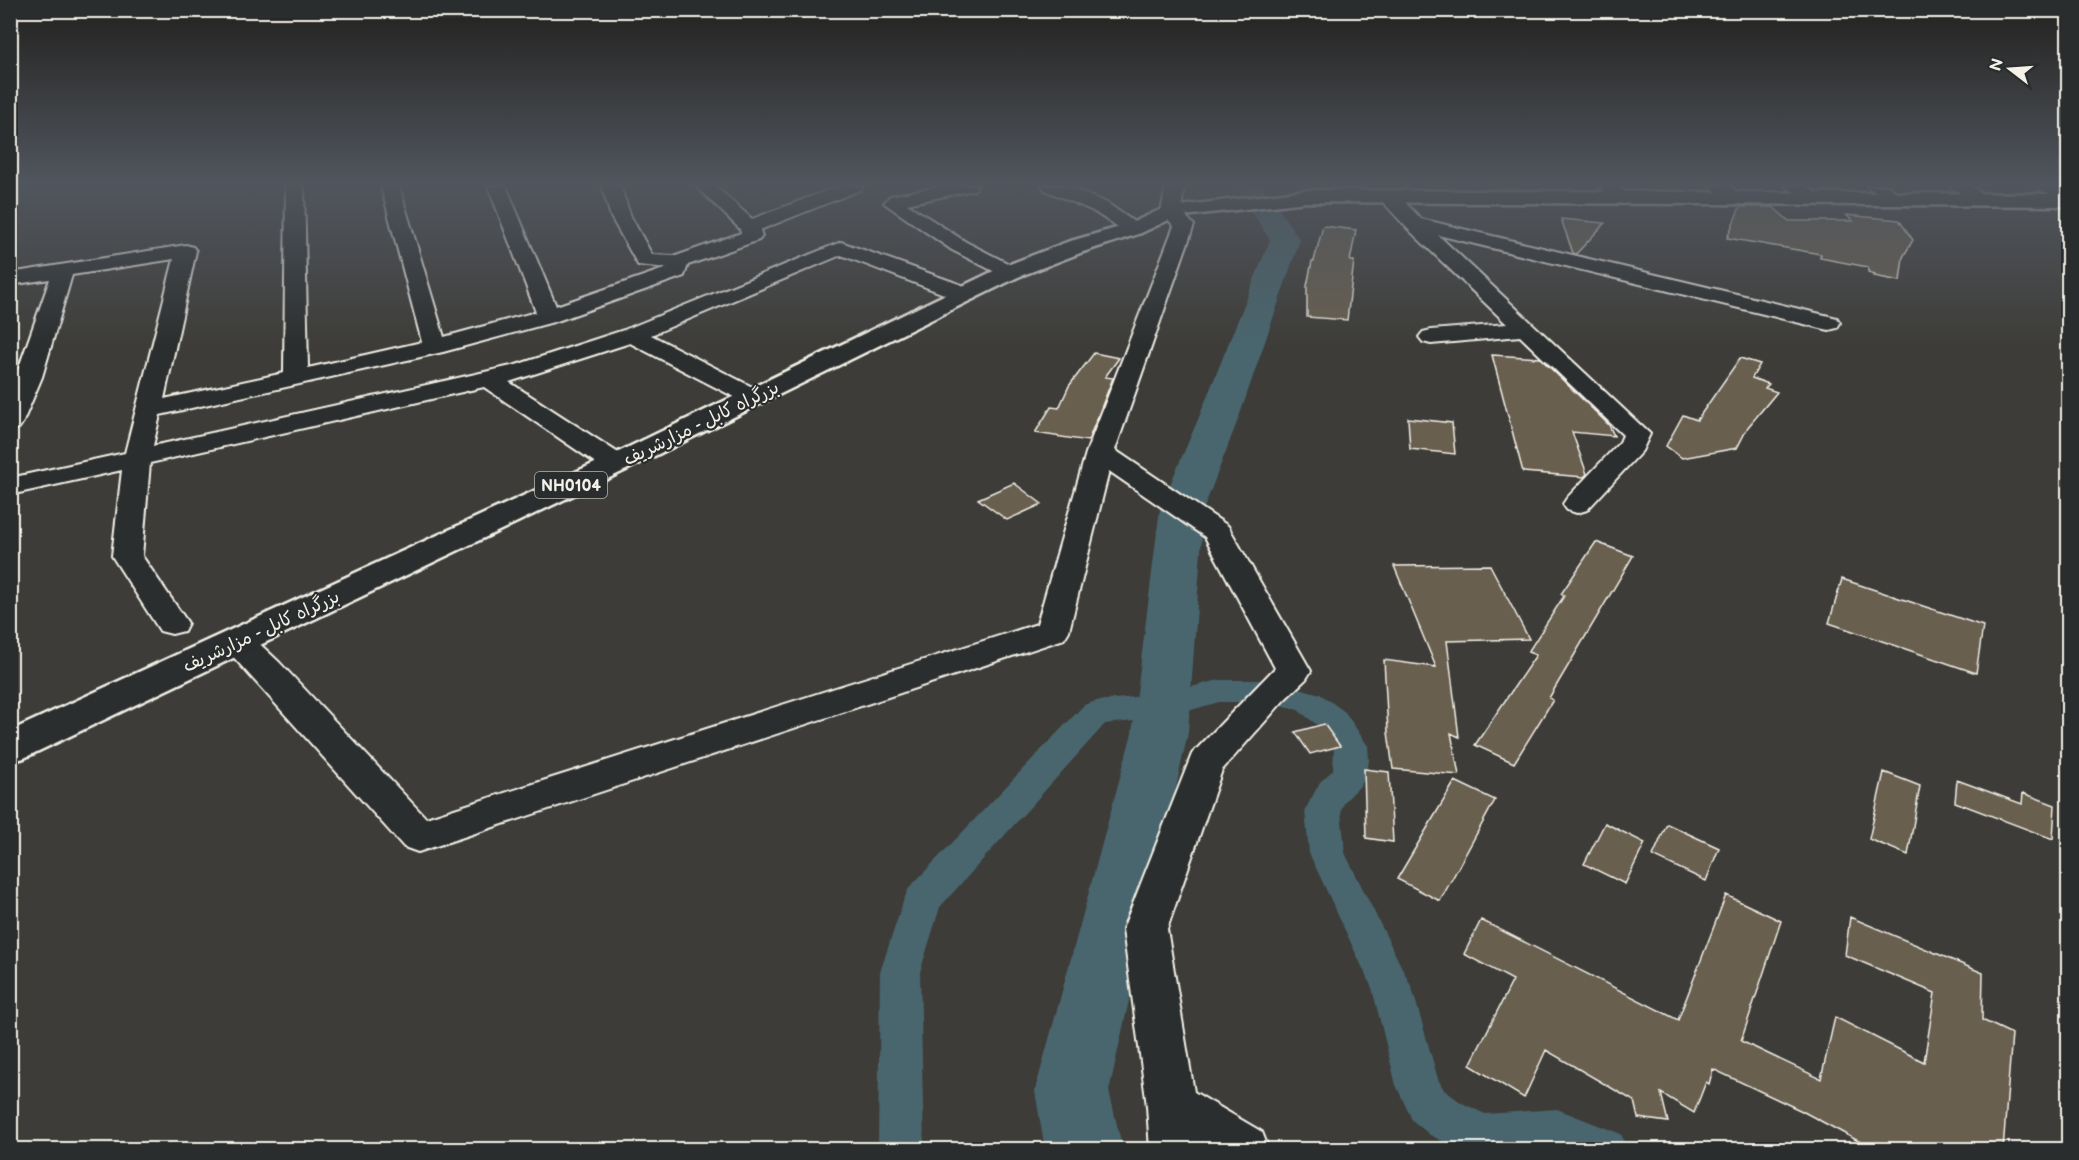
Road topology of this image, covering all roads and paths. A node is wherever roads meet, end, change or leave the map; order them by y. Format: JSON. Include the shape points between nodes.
{"nodes":[{"id":1,"x":296,"y":240,"type":"edge"},
{"id":2,"x":405,"y":240,"type":"edge"},
{"id":3,"x":519,"y":240,"type":"edge"},
{"id":4,"x":634,"y":240,"type":"edge"},
{"id":5,"x":740,"y":240,"type":"edge"},
{"id":6,"x":951,"y":240,"type":"edge"},
{"id":7,"x":1098,"y":240,"type":"edge"},
{"id":8,"x":1174,"y":240,"type":"edge"},
{"id":9,"x":1431,"y":240,"type":"edge"},
{"id":10,"x":1482,"y":240,"type":"edge"},
{"id":11,"x":678,"y":262,"type":"junction"},
{"id":12,"x":63,"y":271,"type":"junction"},
{"id":13,"x":1010,"y":272,"type":"junction"},
{"id":14,"x":10,"y":279,"type":"edge"},
{"id":15,"x":965,"y":294,"type":"junction"},
{"id":16,"x":549,"y":316,"type":"junction"},
{"id":17,"x":1829,"y":323,"type":"dead end"},
{"id":18,"x":1527,"y":329,"type":"junction"},
{"id":19,"x":632,"y":335,"type":"junction"},
{"id":20,"x":1431,"y":337,"type":"dead end"},
{"id":21,"x":435,"y":346,"type":"junction"},
{"id":22,"x":297,"y":376,"type":"junction"},
{"id":23,"x":487,"y":378,"type":"junction"},
{"id":24,"x":753,"y":397,"type":"junction"},
{"id":25,"x":148,"y":410,"type":"junction"},
{"id":26,"x":10,"y":422,"type":"edge"},
{"id":27,"x":1100,"y":453,"type":"junction"},
{"id":28,"x":137,"y":459,"type":"junction"},
{"id":29,"x":616,"y":464,"type":"junction"},
{"id":30,"x":10,"y":487,"type":"edge"},
{"id":31,"x":1577,"y":504,"type":"dead end"},
{"id":32,"x":172,"y":623,"type":"dead end"},
{"id":33,"x":237,"y":642,"type":"junction"},
{"id":34,"x":10,"y":748,"type":"edge"},
{"id":35,"x":1173,"y":1128,"type":"edge"},
{"id":36,"x":1244,"y":1149,"type":"edge"}],
"edges":[{"from":1,"to":22,"type":"street"},
{"from":2,"to":21,"type":"street"},
{"from":3,"to":16,"type":"street"},
{"from":4,"to":11,"type":"street","via":[[645,261]]},
{"from":5,"to":11,"type":"street"},
{"from":6,"to":13,"type":"street"},
{"from":7,"to":13,"type":"highway","name":"بزرگراه کابل - مزارشریف","number":"NH0104"},
{"from":8,"to":27,"type":"street"},
{"from":9,"to":18,"type":"street"},
{"from":10,"to":17,"type":"street"},
{"from":11,"to":16,"type":"street","via":[[676,272]]},
{"from":12,"to":14,"type":"street"},
{"from":12,"to":25,"type":"street","via":[[186,251]]},
{"from":12,"to":26,"type":"street","via":[[30,377]]},
{"from":13,"to":15,"type":"highway","name":"بزرگراه کابل - مزارشریف","number":"NH0104"},
{"from":15,"to":19,"type":"street","via":[[841,248]]},
{"from":15,"to":24,"type":"highway","name":"بزرگراه کابل - مزارشریف","number":"NH0104"},
{"from":16,"to":21,"type":"street"},
{"from":18,"to":20,"type":"street"},
{"from":18,"to":31,"type":"street","via":[[1637,434],[1632,445]]},
{"from":19,"to":23,"type":"street","via":[[523,371]]},
{"from":19,"to":24,"type":"street"},
{"from":21,"to":22,"type":"street"},
{"from":22,"to":25,"type":"street"},
{"from":23,"to":28,"type":"street"},
{"from":23,"to":29,"type":"street"},
{"from":24,"to":29,"type":"highway","name":"بزرگراه کابل - مزارشریف","number":"NH0104"},
{"from":25,"to":28,"type":"street"},
{"from":27,"to":33,"type":"street","via":[[1053,631],[418,836]]},
{"from":27,"to":35,"type":"street","via":[[1217,532],[1294,671],[1205,764],[1144,929]]},
{"from":28,"to":30,"type":"street"},
{"from":28,"to":32,"type":"street","via":[[127,556]]},
{"from":29,"to":33,"type":"highway","name":"بزرگراه کابل - مزارشریف","number":"NH0104"},
{"from":33,"to":34,"type":"highway","name":"بزرگراه کابل - مزارشریف","number":"NH0104"},
{"from":35,"to":36,"type":"street"}]}
